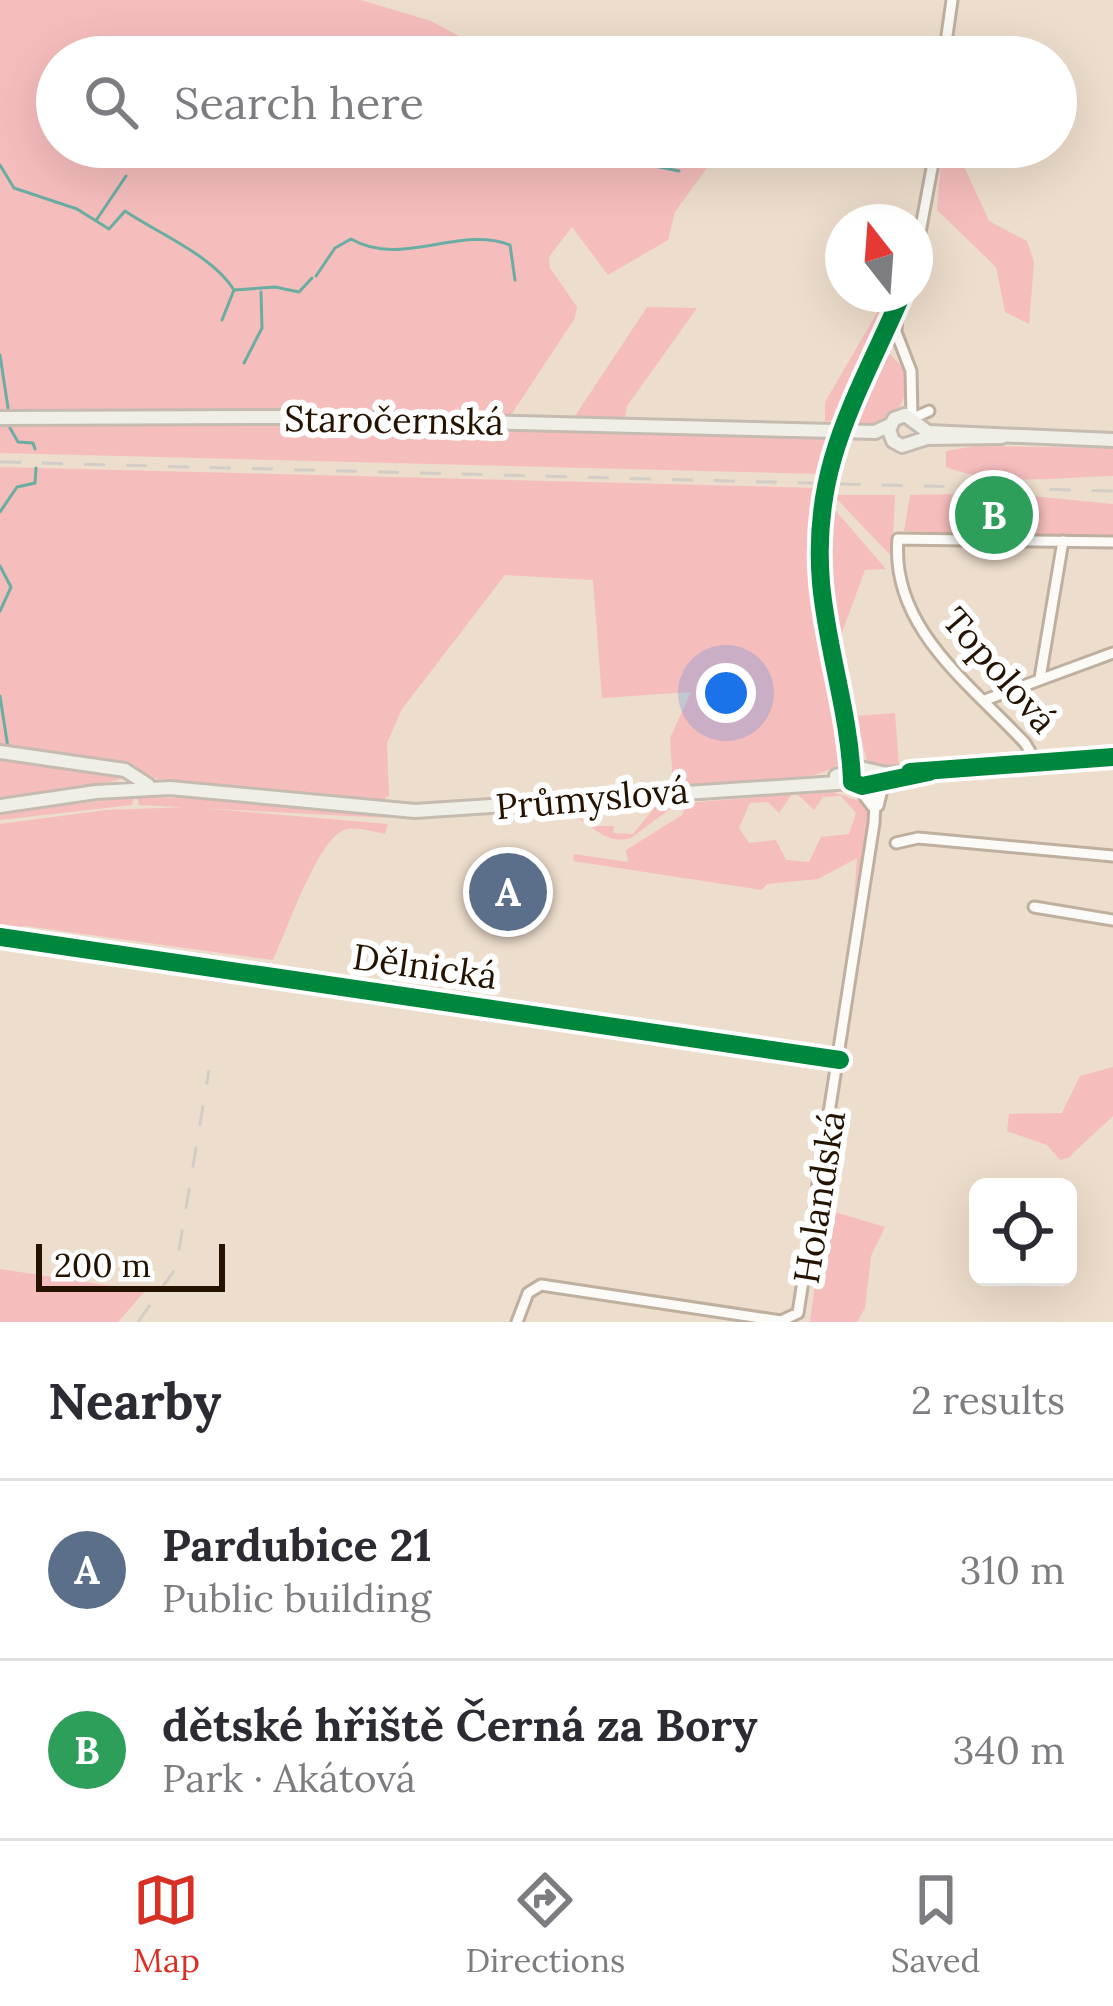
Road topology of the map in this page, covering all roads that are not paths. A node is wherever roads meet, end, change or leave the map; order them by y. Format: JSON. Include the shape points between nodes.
{"nodes":[{"id":1,"x":952,"y":0,"type":"edge"},
{"id":2,"x":947,"y":36,"type":"edge"},
{"id":3,"x":932,"y":168,"type":"edge"},
{"id":4,"x":925,"y":204,"type":"edge"},
{"id":5,"x":893,"y":312,"type":"edge"},
{"id":6,"x":898,"y":312,"type":"edge"},
{"id":7,"x":878,"y":341,"type":"junction"},
{"id":8,"x":905,"y":356,"type":"junction"},
{"id":9,"x":911,"y":388,"type":"junction"},
{"id":10,"x":0,"y":418,"type":"edge"},
{"id":11,"x":891,"y":420,"type":"junction"},
{"id":12,"x":916,"y":421,"type":"junction"},
{"id":13,"x":789,"y":431,"type":"junction"},
{"id":14,"x":1002,"y":437,"type":"junction"},
{"id":15,"x":1113,"y":440,"type":"edge"},
{"id":16,"x":913,"y":443,"type":"junction"},
{"id":17,"x":896,"y":444,"type":"junction"},
{"id":18,"x":1063,"y":541,"type":"junction"},
{"id":19,"x":1113,"y":542,"type":"edge"},
{"id":20,"x":1113,"y":653,"type":"edge"},
{"id":21,"x":1040,"y":678,"type":"junction"},
{"id":22,"x":985,"y":700,"type":"junction"},
{"id":23,"x":848,"y":717,"type":"junction"},
{"id":24,"x":852,"y":743,"type":"junction"},
{"id":25,"x":0,"y":752,"type":"edge"},
{"id":26,"x":1113,"y":758,"type":"edge"},
{"id":27,"x":1036,"y":763,"type":"junction"},
{"id":28,"x":929,"y":772,"type":"junction"},
{"id":29,"x":836,"y":776,"type":"junction"},
{"id":30,"x":861,"y":778,"type":"junction"},
{"id":31,"x":892,"y":778,"type":"junction"},
{"id":32,"x":804,"y":781,"type":"junction"},
{"id":33,"x":131,"y":785,"type":"junction"},
{"id":34,"x":332,"y":803,"type":"junction"},
{"id":35,"x":0,"y":807,"type":"edge"},
{"id":36,"x":923,"y":822,"type":"dead end"},
{"id":37,"x":874,"y":823,"type":"junction"},
{"id":38,"x":922,"y":839,"type":"junction"},
{"id":39,"x":896,"y":843,"type":"dead end"},
{"id":40,"x":1113,"y":856,"type":"edge"},
{"id":41,"x":1068,"y":896,"type":"dead end"},
{"id":42,"x":1034,"y":907,"type":"dead end"},
{"id":43,"x":1066,"y":912,"type":"junction"},
{"id":44,"x":1113,"y":920,"type":"edge"},
{"id":45,"x":0,"y":937,"type":"edge"},
{"id":46,"x":840,"y":1060,"type":"junction"},
{"id":47,"x":517,"y":1322,"type":"edge"}],
"edges":[{"from":1,"to":2,"type":"street"},
{"from":3,"to":4,"type":"street"},
{"from":5,"to":7,"type":"street"},
{"from":6,"to":8,"type":"street"},
{"from":7,"to":8,"type":"street"},
{"from":7,"to":23,"type":"street","bridge":true,"via":[[843,416],[823,496],[821,580]]},
{"from":8,"to":9,"type":"street"},
{"from":9,"to":11,"type":"street"},
{"from":9,"to":12,"type":"street"},
{"from":10,"to":13,"type":"main road","name":"Staročernská"},
{"from":11,"to":12,"type":"main road","name":"Staročernská"},
{"from":11,"to":13,"type":"main road","name":"Staročernská","via":[[875,432]]},
{"from":11,"to":17,"type":"main road"},
{"from":12,"to":14,"type":"main road","via":[[930,432]]},
{"from":12,"to":16,"type":"main road"},
{"from":13,"to":17,"type":"main road","name":"Staročernská"},
{"from":14,"to":15,"type":"main road"},
{"from":14,"to":16,"type":"main road"},
{"from":16,"to":17,"type":"main road","name":"Staročernská"},
{"from":18,"to":19,"type":"street"},
{"from":18,"to":21,"type":"street"},
{"from":18,"to":22,"type":"street","name":"Topolová","via":[[900,536],[896,571],[908,611]]},
{"from":20,"to":21,"type":"street"},
{"from":21,"to":22,"type":"street"},
{"from":22,"to":27,"type":"street","name":"Topolová"},
{"from":23,"to":24,"type":"street"},
{"from":23,"to":30,"type":"street"},
{"from":24,"to":29,"type":"street"},
{"from":24,"to":30,"type":"street"},
{"from":25,"to":33,"type":"main road"},
{"from":26,"to":27,"type":"main road"},
{"from":27,"to":28,"type":"main road"},
{"from":28,"to":30,"type":"main road"},
{"from":28,"to":31,"type":"main road"},
{"from":29,"to":30,"type":"main road","name":"Průmyslová"},
{"from":29,"to":32,"type":"main road","name":"Průmyslová"},
{"from":30,"to":31,"type":"main road"},
{"from":30,"to":32,"type":"main road","name":"Průmyslová"},
{"from":30,"to":37,"type":"street"},
{"from":31,"to":37,"type":"street","name":"Holandská"},
{"from":32,"to":34,"type":"main road","name":"Průmyslová","via":[[380,810]]},
{"from":33,"to":34,"type":"main road"},
{"from":33,"to":34,"type":"main road"},
{"from":33,"to":35,"type":"main road"},
{"from":33,"to":35,"type":"main road","via":[[103,797]]},
{"from":36,"to":38,"type":"street"},
{"from":37,"to":46,"type":"street","name":"Holandská"},
{"from":38,"to":39,"type":"street"},
{"from":38,"to":40,"type":"street"},
{"from":41,"to":43,"type":"street"},
{"from":42,"to":43,"type":"street"},
{"from":43,"to":44,"type":"street"},
{"from":45,"to":46,"type":"street","name":"Dělnická"},
{"from":46,"to":47,"type":"street","name":"Holandská","via":[[806,1283],[793,1318],[544,1285],[528,1293]]}]}
